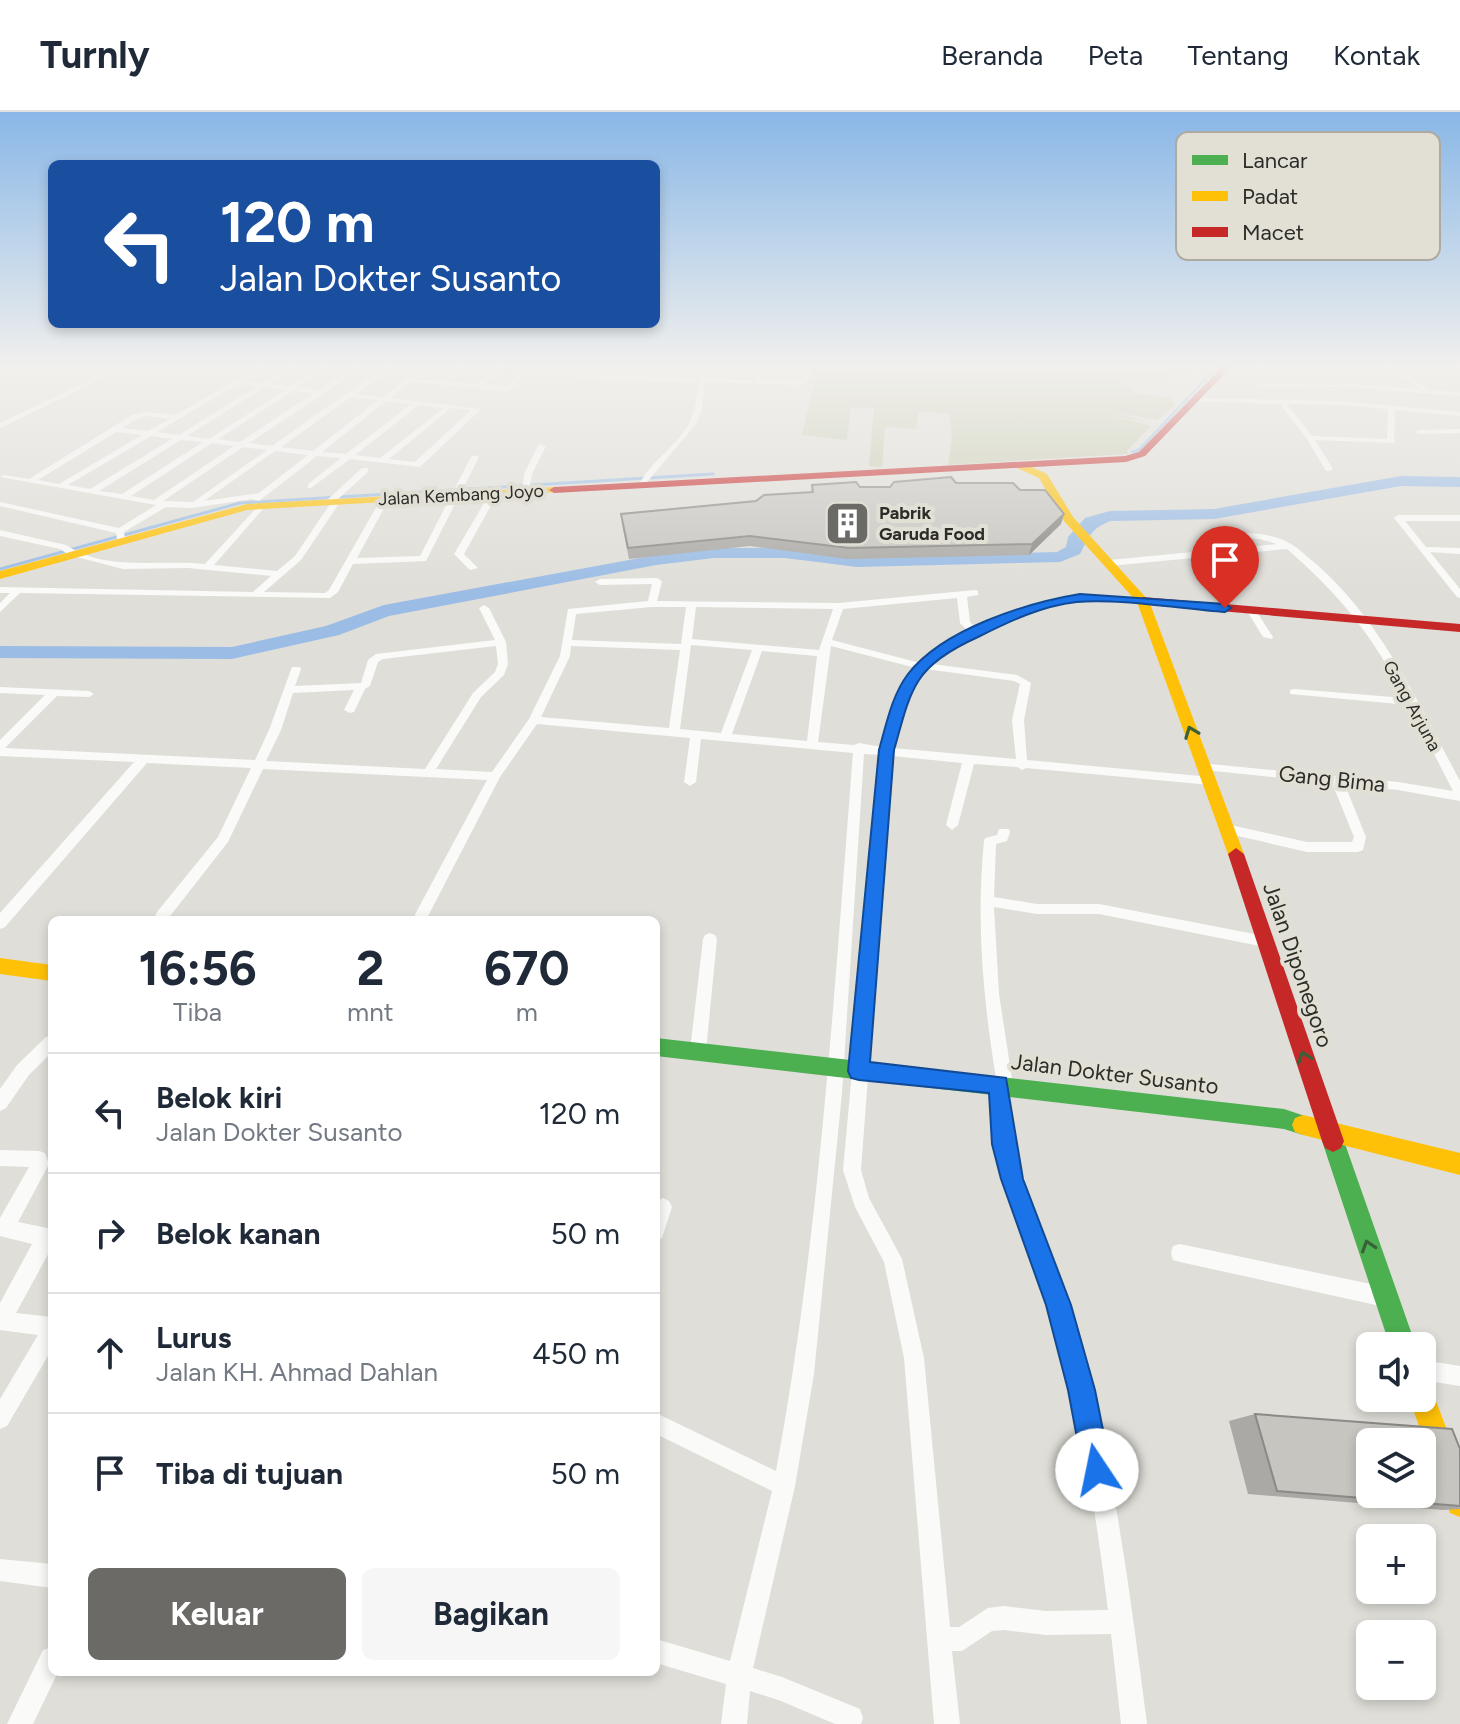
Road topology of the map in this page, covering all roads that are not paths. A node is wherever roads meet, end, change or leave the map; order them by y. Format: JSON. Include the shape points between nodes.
{"nodes":[{"id":1,"x":100,"y":440,"type":"edge"},
{"id":2,"x":136,"y":440,"type":"edge"},
{"id":3,"x":174,"y":440,"type":"edge"},
{"id":4,"x":211,"y":440,"type":"edge"},
{"id":5,"x":213,"y":440,"type":"edge"},
{"id":6,"x":248,"y":440,"type":"edge"},
{"id":7,"x":286,"y":440,"type":"edge"},
{"id":8,"x":329,"y":440,"type":"edge"},
{"id":9,"x":369,"y":440,"type":"edge"},
{"id":10,"x":408,"y":440,"type":"edge"},
{"id":11,"x":445,"y":440,"type":"edge"},
{"id":12,"x":679,"y":440,"type":"edge"},
{"id":13,"x":1155,"y":440,"type":"edge"},
{"id":14,"x":1311,"y":440,"type":"edge"},
{"id":15,"x":1370,"y":440,"type":"edge"},
{"id":16,"x":1391,"y":440,"type":"edge"},
{"id":17,"x":242,"y":444,"type":"junction"},
{"id":18,"x":542,"y":446,"type":"dead end"},
{"id":19,"x":275,"y":448,"type":"junction"},
{"id":20,"x":313,"y":452,"type":"junction"},
{"id":21,"x":348,"y":457,"type":"junction"},
{"id":22,"x":475,"y":457,"type":"dead end"},
{"id":23,"x":382,"y":461,"type":"junction"},
{"id":24,"x":1058,"y":462,"type":"junction"},
{"id":25,"x":1008,"y":465,"type":"junction"},
{"id":26,"x":1329,"y":469,"type":"dead end"},
{"id":27,"x":365,"y":470,"type":"dead end"},
{"id":28,"x":1043,"y":476,"type":"junction"},
{"id":29,"x":4,"y":477,"type":"dead end"},
{"id":30,"x":31,"y":481,"type":"junction"},
{"id":31,"x":643,"y":485,"type":"junction"},
{"id":32,"x":61,"y":486,"type":"junction"},
{"id":33,"x":311,"y":486,"type":"dead end"},
{"id":34,"x":93,"y":491,"type":"junction"},
{"id":35,"x":525,"y":491,"type":"junction"},
{"id":36,"x":494,"y":493,"type":"junction"},
{"id":37,"x":125,"y":496,"type":"junction"},
{"id":38,"x":457,"y":496,"type":"junction"},
{"id":39,"x":385,"y":499,"type":"junction"},
{"id":40,"x":333,"y":502,"type":"junction"},
{"id":41,"x":160,"y":503,"type":"junction"},
{"id":42,"x":256,"y":503,"type":"junction"},
{"id":43,"x":0,"y":504,"type":"edge"},
{"id":44,"x":192,"y":505,"type":"junction"},
{"id":45,"x":1460,"y":518,"type":"edge"},
{"id":46,"x":0,"y":533,"type":"edge"},
{"id":47,"x":121,"y":535,"type":"junction"},
{"id":48,"x":1238,"y":536,"type":"dead end"},
{"id":49,"x":1289,"y":546,"type":"junction"},
{"id":50,"x":1422,"y":549,"type":"junction"},
{"id":51,"x":1460,"y":551,"type":"edge"},
{"id":52,"x":72,"y":553,"type":"junction"},
{"id":53,"x":349,"y":561,"type":"junction"},
{"id":54,"x":1109,"y":563,"type":"junction"},
{"id":55,"x":207,"y":567,"type":"junction"},
{"id":56,"x":473,"y":568,"type":"dead end"},
{"id":57,"x":4,"y":572,"type":"edge"},
{"id":58,"x":280,"y":574,"type":"junction"},
{"id":59,"x":1442,"y":576,"type":"junction"},
{"id":60,"x":1460,"y":578,"type":"edge"},
{"id":61,"x":600,"y":582,"type":"dead end"},
{"id":62,"x":0,"y":590,"type":"edge"},
{"id":63,"x":18,"y":590,"type":"junction"},
{"id":64,"x":975,"y":593,"type":"dead end"},
{"id":65,"x":256,"y":594,"type":"junction"},
{"id":66,"x":962,"y":595,"type":"junction"},
{"id":67,"x":1460,"y":595,"type":"edge"},
{"id":68,"x":1143,"y":601,"type":"junction"},
{"id":69,"x":652,"y":604,"type":"junction"},
{"id":70,"x":691,"y":605,"type":"junction"},
{"id":71,"x":839,"y":606,"type":"junction"},
{"id":72,"x":484,"y":608,"type":"dead end"},
{"id":73,"x":0,"y":609,"type":"edge"},
{"id":74,"x":1252,"y":611,"type":"junction"},
{"id":75,"x":1361,"y":620,"type":"junction"},
{"id":76,"x":1460,"y":628,"type":"edge"},
{"id":77,"x":976,"y":633,"type":"junction"},
{"id":78,"x":1268,"y":637,"type":"dead end"},
{"id":79,"x":501,"y":642,"type":"junction"},
{"id":80,"x":568,"y":643,"type":"junction"},
{"id":81,"x":685,"y":644,"type":"junction"},
{"id":82,"x":758,"y":647,"type":"junction"},
{"id":83,"x":825,"y":648,"type":"junction"},
{"id":84,"x":924,"y":666,"type":"junction"},
{"id":85,"x":296,"y":669,"type":"dead end"},
{"id":86,"x":361,"y":687,"type":"junction"},
{"id":87,"x":0,"y":690,"type":"edge"},
{"id":88,"x":288,"y":690,"type":"junction"},
{"id":89,"x":54,"y":692,"type":"junction"},
{"id":90,"x":1294,"y":692,"type":"dead end"},
{"id":91,"x":89,"y":694,"type":"dead end"},
{"id":92,"x":1411,"y":702,"type":"junction"},
{"id":93,"x":350,"y":710,"type":"dead end"},
{"id":94,"x":534,"y":720,"type":"junction"},
{"id":95,"x":674,"y":733,"type":"junction"},
{"id":96,"x":696,"y":734,"type":"junction"},
{"id":97,"x":726,"y":736,"type":"junction"},
{"id":98,"x":812,"y":744,"type":"junction"},
{"id":99,"x":859,"y":747,"type":"junction"},
{"id":100,"x":0,"y":750,"type":"edge"},
{"id":101,"x":887,"y":750,"type":"junction"},
{"id":102,"x":144,"y":759,"type":"junction"},
{"id":103,"x":969,"y":759,"type":"junction"},
{"id":104,"x":259,"y":764,"type":"junction"},
{"id":105,"x":1022,"y":766,"type":"junction"},
{"id":106,"x":428,"y":773,"type":"junction"},
{"id":107,"x":1208,"y":774,"type":"junction"},
{"id":108,"x":495,"y":776,"type":"junction"},
{"id":109,"x":1337,"y":780,"type":"junction"},
{"id":110,"x":690,"y":782,"type":"dead end"},
{"id":111,"x":1460,"y":795,"type":"edge"},
{"id":112,"x":952,"y":825,"type":"dead end"},
{"id":113,"x":1226,"y":829,"type":"junction"},
{"id":114,"x":1004,"y":832,"type":"dead end"},
{"id":115,"x":987,"y":901,"type":"junction"},
{"id":116,"x":162,"y":916,"type":"dead end"},
{"id":117,"x":421,"y":916,"type":"edge"},
{"id":118,"x":0,"y":923,"type":"edge"},
{"id":119,"x":710,"y":939,"type":"dead end"},
{"id":120,"x":1265,"y":941,"type":"junction"},
{"id":121,"x":0,"y":966,"type":"edge"},
{"id":122,"x":48,"y":972,"type":"edge"},
{"id":123,"x":48,"y":1046,"type":"edge"},
{"id":124,"x":660,"y":1047,"type":"edge"},
{"id":125,"x":698,"y":1051,"type":"junction"},
{"id":126,"x":836,"y":1068,"type":"junction"},
{"id":127,"x":859,"y":1071,"type":"junction"},
{"id":128,"x":1002,"y":1085,"type":"junction"},
{"id":129,"x":0,"y":1103,"type":"edge"},
{"id":130,"x":1330,"y":1130,"type":"junction"},
{"id":131,"x":0,"y":1158,"type":"edge"},
{"id":132,"x":1460,"y":1164,"type":"edge"},
{"id":133,"x":663,"y":1207,"type":"dead end"},
{"id":134,"x":660,"y":1218,"type":"edge"},
{"id":135,"x":48,"y":1237,"type":"edge"},
{"id":136,"x":48,"y":1239,"type":"edge"},
{"id":137,"x":1180,"y":1253,"type":"dead end"},
{"id":138,"x":1385,"y":1297,"type":"junction"},
{"id":139,"x":1,"y":1320,"type":"edge"},
{"id":140,"x":48,"y":1328,"type":"edge"},
{"id":141,"x":1398,"y":1332,"type":"edge"},
{"id":142,"x":48,"y":1336,"type":"edge"},
{"id":143,"x":1436,"y":1372,"type":"edge"},
{"id":144,"x":1460,"y":1376,"type":"edge"},
{"id":145,"x":1427,"y":1412,"type":"edge"},
{"id":146,"x":0,"y":1419,"type":"edge"},
{"id":147,"x":660,"y":1425,"type":"edge"},
{"id":148,"x":784,"y":1486,"type":"junction"},
{"id":149,"x":1460,"y":1503,"type":"edge"},
{"id":150,"x":0,"y":1570,"type":"edge"},
{"id":151,"x":48,"y":1576,"type":"edge"},
{"id":152,"x":1121,"y":1622,"type":"junction"},
{"id":153,"x":938,"y":1638,"type":"junction"},
{"id":154,"x":660,"y":1652,"type":"edge"},
{"id":155,"x":48,"y":1667,"type":"edge"},
{"id":156,"x":739,"y":1676,"type":"junction"},
{"id":157,"x":851,"y":1718,"type":"dead end"},
{"id":158,"x":20,"y":1724,"type":"edge"},
{"id":159,"x":734,"y":1724,"type":"edge"},
{"id":160,"x":947,"y":1724,"type":"edge"},
{"id":161,"x":1134,"y":1724,"type":"edge"}],
"edges":[{"from":1,"to":30,"type":"street"},
{"from":2,"to":32,"type":"street"},
{"from":3,"to":34,"type":"street"},
{"from":4,"to":37,"type":"street"},
{"from":5,"to":17,"type":"street"},
{"from":6,"to":17,"type":"street"},
{"from":7,"to":19,"type":"street"},
{"from":8,"to":20,"type":"street"},
{"from":9,"to":21,"type":"street"},
{"from":10,"to":23,"type":"street"},
{"from":11,"to":23,"type":"street","via":[[419,464]]},
{"from":12,"to":31,"type":"street","via":[[653,465]]},
{"from":13,"to":24,"type":"main road","name":"Jalan Kembang Joyo","via":[[1142,454],[1126,459]]},
{"from":14,"to":26,"type":"street"},
{"from":15,"to":16,"type":"street"},
{"from":17,"to":19,"type":"street"},
{"from":17,"to":41,"type":"street"},
{"from":18,"to":35,"type":"street"},
{"from":19,"to":20,"type":"street"},
{"from":19,"to":44,"type":"street"},
{"from":20,"to":21,"type":"street"},
{"from":20,"to":42,"type":"street"},
{"from":21,"to":23,"type":"street"},
{"from":21,"to":33,"type":"street"},
{"from":22,"to":38,"type":"street"},
{"from":24,"to":25,"type":"main road","name":"Jalan Kembang Joyo"},
{"from":24,"to":28,"type":"main road","via":[[1045,467]]},
{"from":25,"to":28,"type":"main road"},
{"from":25,"to":31,"type":"main road","name":"Jalan Kembang Joyo"},
{"from":27,"to":40,"type":"street"},
{"from":28,"to":54,"type":"main road","via":[[1068,519]]},
{"from":29,"to":30,"type":"street"},
{"from":30,"to":32,"type":"street"},
{"from":31,"to":35,"type":"main road","name":"Jalan Kembang Joyo"},
{"from":32,"to":34,"type":"street"},
{"from":34,"to":37,"type":"street"},
{"from":35,"to":36,"type":"main road","name":"Jalan Kembang Joyo"},
{"from":36,"to":38,"type":"main road","name":"Jalan Kembang Joyo"},
{"from":36,"to":56,"type":"street","via":[[459,554]]},
{"from":37,"to":41,"type":"street"},
{"from":38,"to":39,"type":"main road","name":"Jalan Kembang Joyo"},
{"from":38,"to":53,"type":"street","via":[[423,559]]},
{"from":39,"to":40,"type":"main road","name":"Jalan Kembang Joyo"},
{"from":39,"to":53,"type":"street"},
{"from":40,"to":42,"type":"main road","name":"Jalan Kembang Joyo"},
{"from":40,"to":58,"type":"street","via":[[308,546]]},
{"from":41,"to":44,"type":"street"},
{"from":41,"to":47,"type":"street"},
{"from":42,"to":44,"type":"street"},
{"from":42,"to":47,"type":"main road","name":"Jalan Kembang Joyo"},
{"from":42,"to":55,"type":"street"},
{"from":43,"to":47,"type":"street"},
{"from":45,"to":50,"type":"street","via":[[1398,518]]},
{"from":46,"to":52,"type":"street"},
{"from":47,"to":52,"type":"main road","name":"Jalan Kembang Joyo"},
{"from":48,"to":49,"type":"street","via":[[1261,536]]},
{"from":49,"to":54,"type":"street"},
{"from":49,"to":75,"type":"street","name":"Gang Arjuna","via":[[1339,591]]},
{"from":50,"to":51,"type":"street"},
{"from":50,"to":59,"type":"street"},
{"from":52,"to":55,"type":"street","via":[[141,568]]},
{"from":52,"to":57,"type":"main road","name":"Jalan Kembang Joyo"},
{"from":53,"to":65,"type":"street","via":[[327,596]]},
{"from":54,"to":68,"type":"main road"},
{"from":55,"to":58,"type":"street"},
{"from":58,"to":65,"type":"street"},
{"from":59,"to":60,"type":"street"},
{"from":59,"to":67,"type":"street"},
{"from":61,"to":69,"type":"street","via":[[657,581]]},
{"from":62,"to":63,"type":"street"},
{"from":63,"to":65,"type":"street"},
{"from":63,"to":73,"type":"street"},
{"from":64,"to":66,"type":"street"},
{"from":66,"to":71,"type":"street"},
{"from":66,"to":77,"type":"street","via":[[965,623]]},
{"from":68,"to":74,"type":"main road"},
{"from":68,"to":77,"type":"street","via":[[1062,600]]},
{"from":107,"to":68,"type":"main road","name":"Jalan Diponegoro","one_way":true},
{"from":69,"to":70,"type":"street"},
{"from":69,"to":80,"type":"street","via":[[571,611]]},
{"from":70,"to":71,"type":"street"},
{"from":70,"to":81,"type":"street"},
{"from":71,"to":83,"type":"street"},
{"from":72,"to":79,"type":"street"},
{"from":74,"to":75,"type":"main road"},
{"from":74,"to":78,"type":"street"},
{"from":75,"to":76,"type":"main road"},
{"from":75,"to":92,"type":"street","name":"Gang Arjuna"},
{"from":77,"to":84,"type":"street"},
{"from":79,"to":86,"type":"street","via":[[380,656]]},
{"from":79,"to":106,"type":"street","via":[[500,673],[477,695]]},
{"from":80,"to":81,"type":"street"},
{"from":80,"to":94,"type":"street"},
{"from":81,"to":82,"type":"street"},
{"from":81,"to":95,"type":"street"},
{"from":82,"to":83,"type":"street"},
{"from":82,"to":97,"type":"street"},
{"from":83,"to":84,"type":"street"},
{"from":83,"to":98,"type":"street"},
{"from":84,"to":101,"type":"street","via":[[899,708]]},
{"from":84,"to":105,"type":"street","via":[[1026,683],[1018,720]]},
{"from":85,"to":88,"type":"street"},
{"from":86,"to":88,"type":"street"},
{"from":86,"to":93,"type":"street"},
{"from":87,"to":89,"type":"street"},
{"from":88,"to":104,"type":"street"},
{"from":89,"to":91,"type":"street"},
{"from":89,"to":100,"type":"street"},
{"from":90,"to":92,"type":"street"},
{"from":92,"to":111,"type":"street","name":"Gang Arjuna"},
{"from":94,"to":95,"type":"street","name":"Gang Bima"},
{"from":94,"to":108,"type":"street"},
{"from":95,"to":96,"type":"street","name":"Gang Bima"},
{"from":96,"to":97,"type":"street","name":"Gang Bima"},
{"from":96,"to":110,"type":"street"},
{"from":97,"to":98,"type":"street","name":"Gang Bima"},
{"from":98,"to":99,"type":"street","name":"Gang Bima"},
{"from":99,"to":101,"type":"street","name":"Gang Bima"},
{"from":99,"to":126,"type":"street"},
{"from":100,"to":102,"type":"street"},
{"from":101,"to":103,"type":"street","name":"Gang Bima"},
{"from":101,"to":127,"type":"street"},
{"from":102,"to":104,"type":"street"},
{"from":102,"to":118,"type":"street"},
{"from":103,"to":105,"type":"street","name":"Gang Bima"},
{"from":103,"to":112,"type":"street"},
{"from":104,"to":106,"type":"street"},
{"from":104,"to":116,"type":"street","via":[[216,851]]},
{"from":105,"to":107,"type":"street","name":"Gang Bima"},
{"from":106,"to":108,"type":"street"},
{"from":107,"to":109,"type":"street","name":"Gang Bima"},
{"from":107,"to":113,"type":"main road","name":"Jalan Diponegoro"},
{"from":108,"to":117,"type":"street"},
{"from":109,"to":111,"type":"street","name":"Gang Bima"},
{"from":109,"to":113,"type":"street","via":[[1360,837],[1358,847],[1307,847]]},
{"from":113,"to":120,"type":"main road","name":"Jalan Diponegoro"},
{"from":114,"to":115,"type":"street","via":[[990,841]]},
{"from":115,"to":120,"type":"street","via":[[1037,909],[1107,910]]},
{"from":115,"to":128,"type":"street","via":[[991,1001]]},
{"from":119,"to":125,"type":"street"},
{"from":130,"to":120,"type":"main road","name":"Jalan Diponegoro","one_way":true},
{"from":121,"to":122,"type":"main road"},
{"from":123,"to":129,"type":"street"},
{"from":124,"to":125,"type":"main road","name":"Jalan Dokter Susanto"},
{"from":125,"to":126,"type":"main road","name":"Jalan Dokter Susanto"},
{"from":126,"to":127,"type":"main road","name":"Jalan Dokter Susanto"},
{"from":126,"to":148,"type":"street","via":[[804,1374]]},
{"from":127,"to":128,"type":"main road","name":"Jalan Dokter Susanto"},
{"from":127,"to":153,"type":"street","via":[[853,1180],[893,1259],[914,1358]]},
{"from":128,"to":130,"type":"main road","name":"Jalan Dokter Susanto","via":[[1284,1119]]},
{"from":128,"to":152,"type":"street","via":[[1004,1144],[1012,1179],[1059,1305],[1082,1390]]},
{"from":130,"to":132,"type":"main road","name":"Jalan Dokter Susanto"},
{"from":138,"to":130,"type":"main road","name":"Jalan Diponegoro","one_way":true},
{"from":131,"to":135,"type":"street","via":[[39,1159],[39,1168],[4,1229]]},
{"from":133,"to":134,"type":"street"},
{"from":136,"to":139,"type":"street"},
{"from":137,"to":138,"type":"street"},
{"from":138,"to":141,"type":"main road","name":"Jalan Diponegoro"},
{"from":139,"to":140,"type":"street"},
{"from":142,"to":146,"type":"street"},
{"from":143,"to":144,"type":"street"},
{"from":145,"to":149,"type":"main road"},
{"from":147,"to":148,"type":"street"},
{"from":148,"to":156,"type":"street"},
{"from":150,"to":151,"type":"street"},
{"from":152,"to":153,"type":"street","via":[[1004,1618],[988,1620],[962,1639]]},
{"from":152,"to":161,"type":"street"},
{"from":153,"to":160,"type":"street"},
{"from":154,"to":156,"type":"street"},
{"from":155,"to":158,"type":"street"},
{"from":156,"to":157,"type":"street"},
{"from":156,"to":159,"type":"street"}]}
